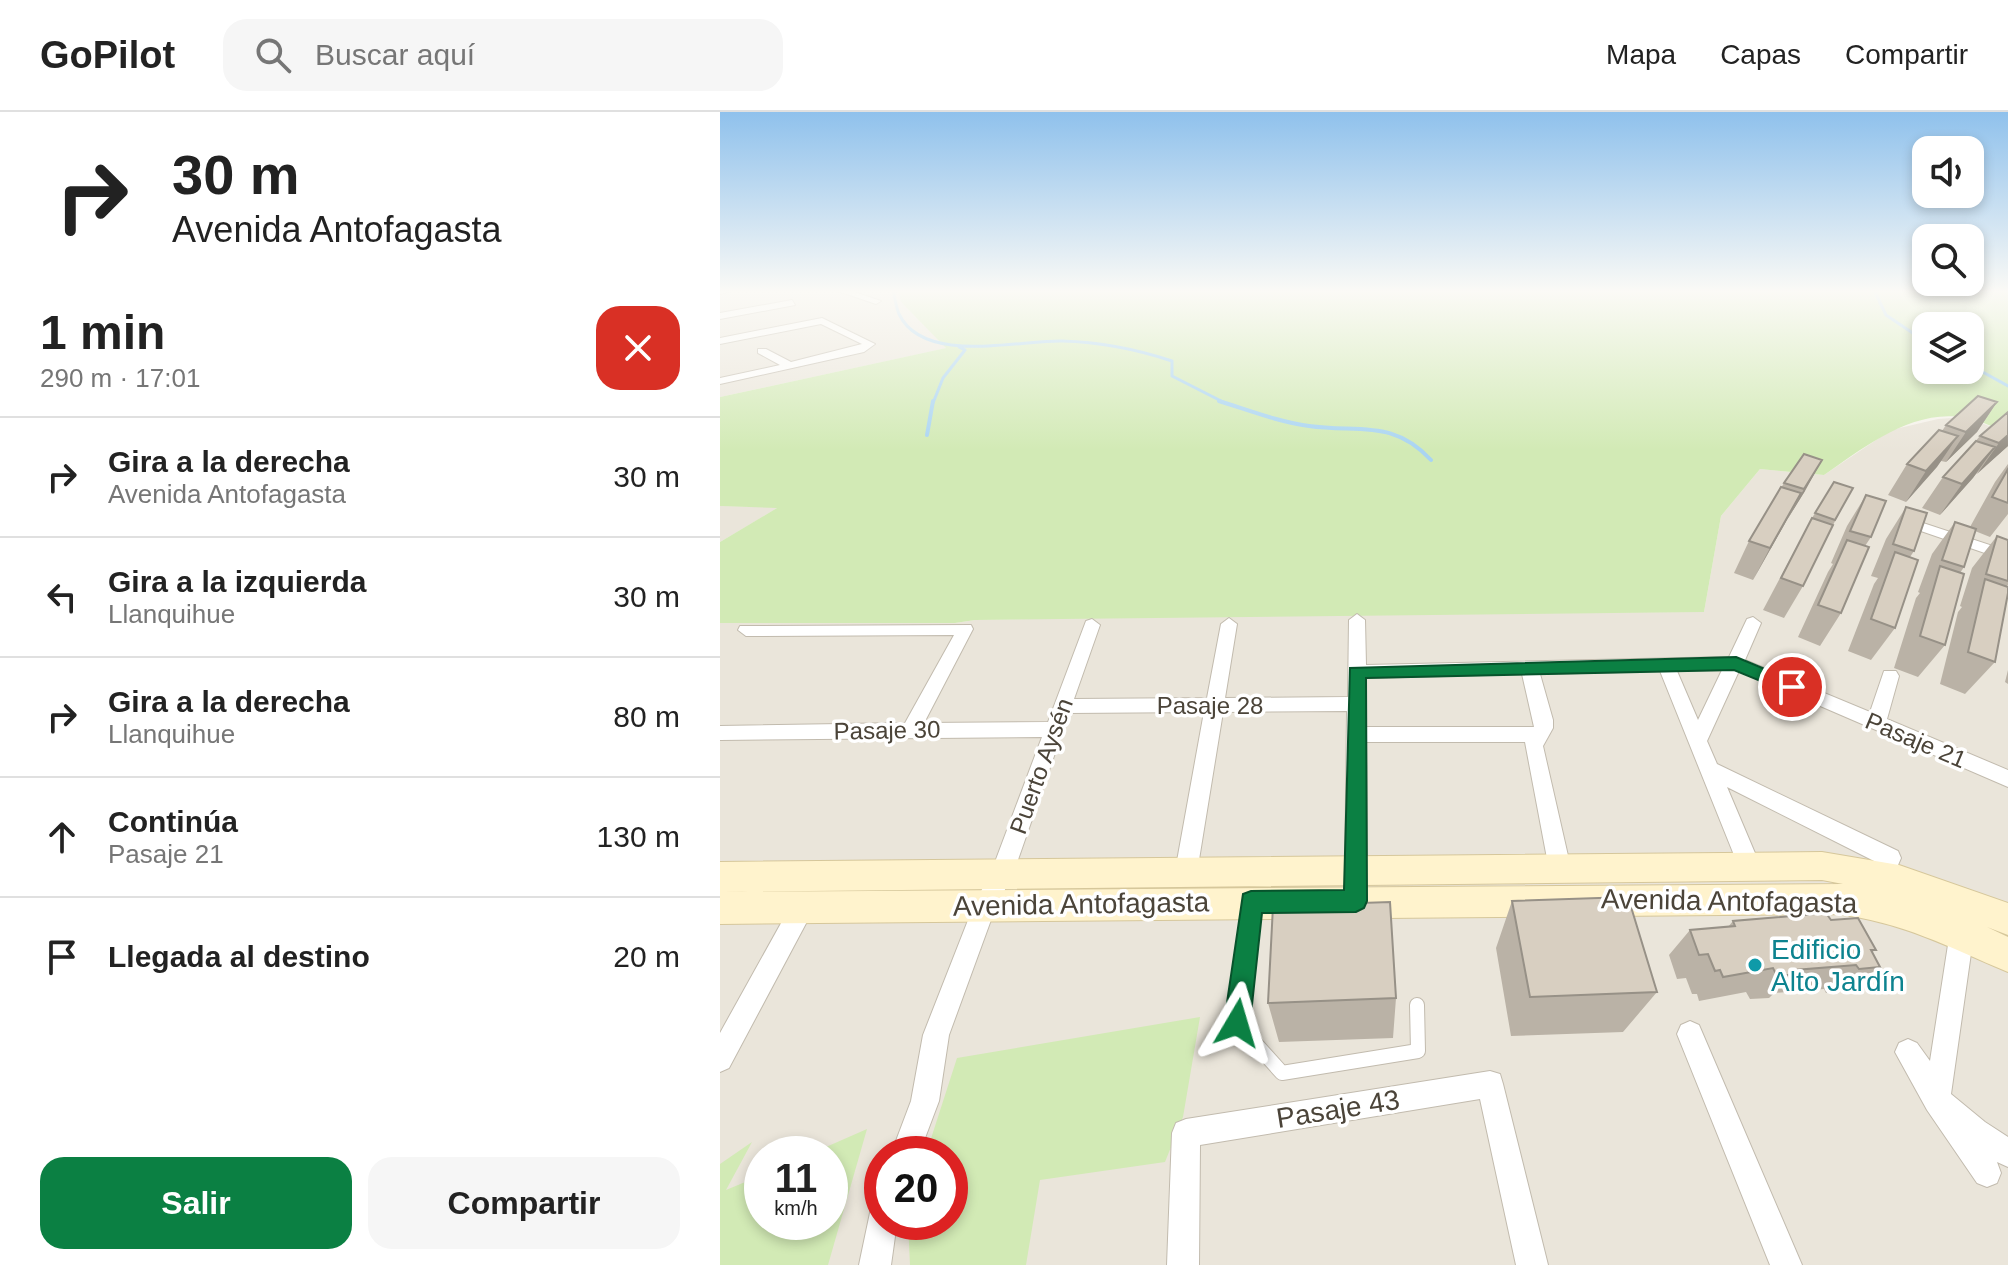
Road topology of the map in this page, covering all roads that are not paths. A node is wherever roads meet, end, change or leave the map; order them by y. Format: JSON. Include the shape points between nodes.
{"nodes":[{"id":1,"x":870,"y":344,"type":"edge"},
{"id":2,"x":762,"y":351,"type":"dead end"},
{"id":3,"x":789,"y":365,"type":"junction"},
{"id":4,"x":720,"y":381,"type":"edge"},
{"id":5,"x":1923,"y":527,"type":"edge"},
{"id":6,"x":2007,"y":553,"type":"edge"},
{"id":7,"x":1357,"y":620,"type":"dead end"},
{"id":8,"x":1753,"y":623,"type":"dead end"},
{"id":9,"x":1229,"y":624,"type":"dead end"},
{"id":10,"x":1092,"y":625,"type":"dead end"},
{"id":11,"x":746,"y":630,"type":"dead end"},
{"id":12,"x":1736,"y":663,"type":"junction"},
{"id":13,"x":1666,"y":665,"type":"junction"},
{"id":14,"x":1529,"y":666,"type":"junction"},
{"id":15,"x":1357,"y":672,"type":"junction"},
{"id":16,"x":1890,"y":676,"type":"dead end"},
{"id":17,"x":1356,"y":704,"type":"junction"},
{"id":18,"x":1215,"y":705,"type":"junction"},
{"id":19,"x":1063,"y":706,"type":"junction"},
{"id":20,"x":1876,"y":724,"type":"junction"},
{"id":21,"x":1054,"y":729,"type":"junction"},
{"id":22,"x":911,"y":730,"type":"junction"},
{"id":23,"x":720,"y":733,"type":"edge"},
{"id":24,"x":1356,"y":734,"type":"junction"},
{"id":25,"x":1538,"y":735,"type":"junction"},
{"id":26,"x":1697,"y":743,"type":"junction"},
{"id":27,"x":1707,"y":768,"type":"junction"},
{"id":28,"x":2008,"y":779,"type":"edge"},
{"id":29,"x":1890,"y":858,"type":"dead end"},
{"id":30,"x":1749,"y":865,"type":"junction"},
{"id":31,"x":1560,"y":869,"type":"junction"},
{"id":32,"x":1186,"y":872,"type":"junction"},
{"id":33,"x":1002,"y":874,"type":"junction"},
{"id":34,"x":720,"y":877,"type":"edge"},
{"id":35,"x":1356,"y":886,"type":"junction"},
{"id":36,"x":1251,"y":902,"type":"junction"},
{"id":37,"x":985,"y":905,"type":"junction"},
{"id":38,"x":803,"y":906,"type":"junction"},
{"id":39,"x":720,"y":908,"type":"edge"},
{"id":40,"x":2008,"y":919,"type":"edge"},
{"id":41,"x":1962,"y":932,"type":"junction"},
{"id":42,"x":2008,"y":955,"type":"edge"},
{"id":43,"x":1417,"y":1005,"type":"dead end"},
{"id":44,"x":1690,"y":1034,"type":"dead end"},
{"id":45,"x":1908,"y":1052,"type":"dead end"},
{"id":46,"x":720,"y":1059,"type":"edge"},
{"id":47,"x":1937,"y":1100,"type":"junction"},
{"id":48,"x":912,"y":1136,"type":"edge"},
{"id":49,"x":2008,"y":1153,"type":"edge"},
{"id":50,"x":1987,"y":1173,"type":"dead end"},
{"id":51,"x":879,"y":1240,"type":"edge"},
{"id":52,"x":875,"y":1265,"type":"edge"},
{"id":53,"x":1183,"y":1265,"type":"edge"},
{"id":54,"x":1532,"y":1265,"type":"edge"},
{"id":55,"x":1786,"y":1265,"type":"edge"}],
"edges":[{"from":1,"to":3,"type":"street"},
{"from":2,"to":3,"type":"street"},
{"from":3,"to":4,"type":"street"},
{"from":5,"to":6,"type":"street"},
{"from":7,"to":15,"type":"street"},
{"from":8,"to":12,"type":"street"},
{"from":9,"to":18,"type":"street"},
{"from":10,"to":19,"type":"street","name":"Puerto Aysén"},
{"from":11,"to":22,"type":"street","via":[[965,629]]},
{"from":12,"to":13,"type":"street"},
{"from":12,"to":20,"type":"street","name":"Pasaje 21"},
{"from":12,"to":26,"type":"street"},
{"from":13,"to":14,"type":"street"},
{"from":13,"to":26,"type":"street"},
{"from":14,"to":15,"type":"street"},
{"from":14,"to":25,"type":"street","via":[[1544,720]]},
{"from":15,"to":17,"type":"street"},
{"from":16,"to":20,"type":"street"},
{"from":17,"to":18,"type":"street","name":"Pasaje 28"},
{"from":17,"to":24,"type":"street"},
{"from":18,"to":19,"type":"street","name":"Pasaje 28"},
{"from":18,"to":32,"type":"street"},
{"from":19,"to":21,"type":"street","name":"Puerto Aysén"},
{"from":20,"to":28,"type":"street","name":"Pasaje 21"},
{"from":21,"to":22,"type":"street","name":"Pasaje 30"},
{"from":21,"to":33,"type":"street","name":"Puerto Aysén"},
{"from":22,"to":23,"type":"street","name":"Pasaje 30"},
{"from":24,"to":25,"type":"street"},
{"from":24,"to":35,"type":"street"},
{"from":25,"to":31,"type":"street","via":[[1533,745]]},
{"from":26,"to":27,"type":"street"},
{"from":27,"to":29,"type":"street"},
{"from":27,"to":30,"type":"street"},
{"from":30,"to":31,"type":"street","name":"Avenida Antofagasta"},
{"from":30,"to":40,"type":"street","name":"Avenida Antofagasta","via":[[1860,871],[1940,892]]},
{"from":31,"to":35,"type":"street","name":"Avenida Antofagasta"},
{"from":32,"to":33,"type":"street","name":"Avenida Antofagasta"},
{"from":32,"to":35,"type":"street","name":"Avenida Antofagasta"},
{"from":33,"to":34,"type":"street","name":"Avenida Antofagasta"},
{"from":33,"to":37,"type":"street","name":"Puerto Aysén"},
{"from":35,"to":36,"type":"street","name":"Avenida Antofagasta"},
{"from":35,"to":41,"type":"street","name":"Avenida Antofagasta","via":[[1836,899],[1903,910]]},
{"from":36,"to":37,"type":"street","name":"Avenida Antofagasta"},
{"from":36,"to":43,"type":"lane","via":[[1237,1023],[1282,1073],[1418,1051]]},
{"from":37,"to":38,"type":"street","name":"Avenida Antofagasta"},
{"from":37,"to":48,"type":"street","name":"Puerto Aysén","via":[[936,1035],[925,1101]]},
{"from":38,"to":39,"type":"street","name":"Avenida Antofagasta"},
{"from":38,"to":46,"type":"street"},
{"from":41,"to":42,"type":"street","name":"Avenida Antofagasta"},
{"from":41,"to":47,"type":"street"},
{"from":44,"to":55,"type":"street"},
{"from":45,"to":47,"type":"street"},
{"from":47,"to":49,"type":"street"},
{"from":47,"to":50,"type":"street"},
{"from":51,"to":52,"type":"street"},
{"from":53,"to":54,"type":"street","name":"Pasaje 43","via":[[1186,1133],[1490,1084]]}]}
